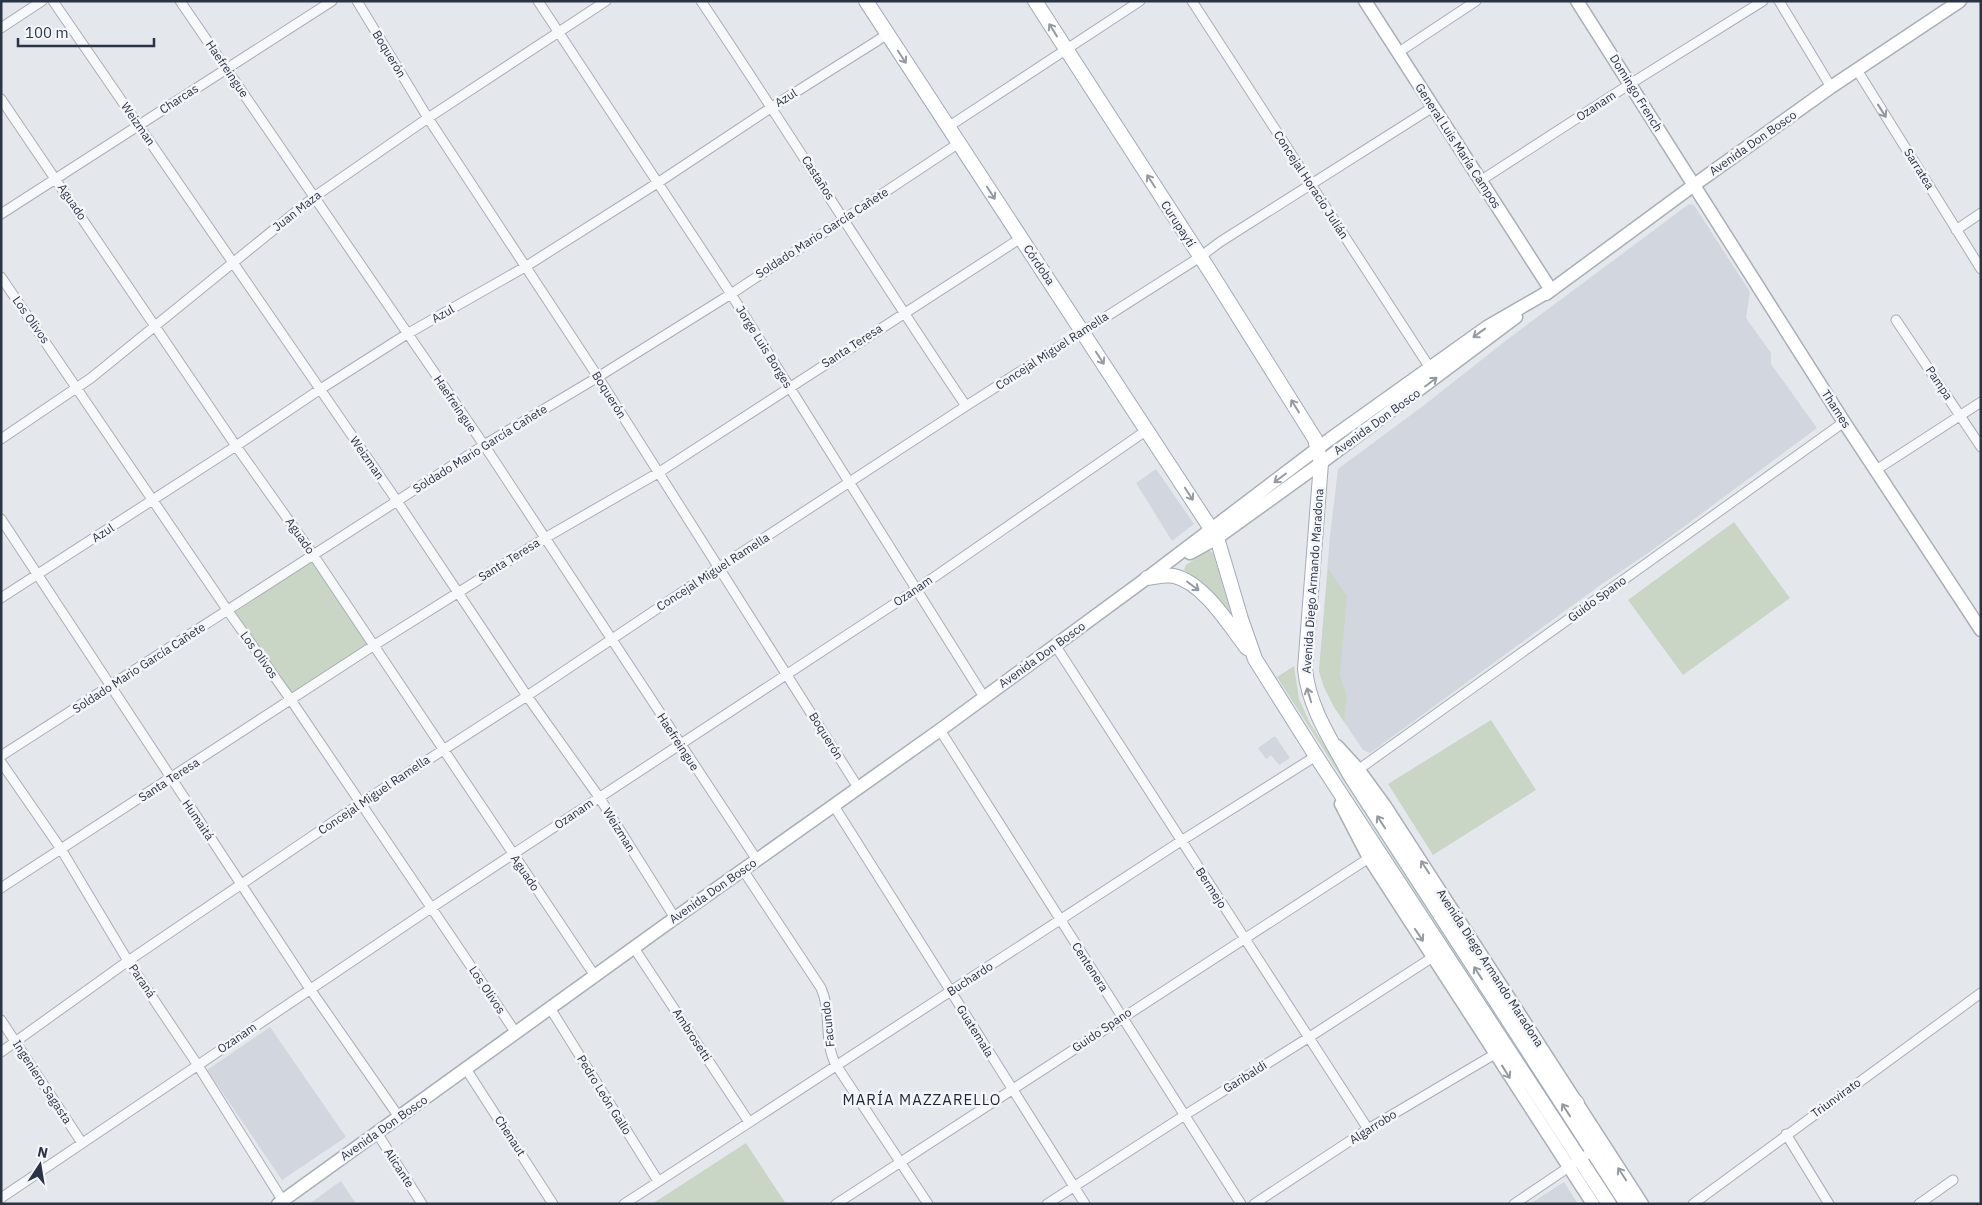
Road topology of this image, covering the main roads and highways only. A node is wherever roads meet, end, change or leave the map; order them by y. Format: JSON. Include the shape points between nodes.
{"nodes":[{"id":1,"x":866,"y":1,"type":"edge"},
{"id":2,"x":1035,"y":1,"type":"edge"},
{"id":3,"x":1365,"y":1,"type":"edge"},
{"id":4,"x":1577,"y":1,"type":"edge"},
{"id":5,"x":1960,"y":1,"type":"edge"},
{"id":6,"x":1694,"y":185,"type":"junction"},
{"id":7,"x":1551,"y":290,"type":"junction"},
{"id":8,"x":1319,"y":449,"type":"junction"},
{"id":9,"x":1321,"y":463,"type":"junction"},
{"id":10,"x":1214,"y":533,"type":"junction"},
{"id":11,"x":1147,"y":578,"type":"junction"},
{"id":12,"x":1980,"y":627,"type":"edge"},
{"id":13,"x":1255,"y":659,"type":"junction"},
{"id":14,"x":1316,"y":756,"type":"junction"},
{"id":15,"x":1354,"y":772,"type":"junction"},
{"id":16,"x":1438,"y":953,"type":"junction"},
{"id":17,"x":1524,"y":1046,"type":"junction"},
{"id":18,"x":1577,"y":1103,"type":"junction"},
{"id":19,"x":1598,"y":1147,"type":"junction"},
{"id":20,"x":1575,"y":1163,"type":"junction"},
{"id":21,"x":281,"y":1202,"type":"edge"},
{"id":22,"x":1593,"y":1204,"type":"edge"},
{"id":23,"x":1609,"y":1204,"type":"edge"},
{"id":24,"x":1627,"y":1204,"type":"edge"},
{"id":25,"x":1642,"y":1204,"type":"edge"}],
"edges":[{"from":1,"to":10,"type":"main road","name":"Córdoba","one_way":true},
{"from":8,"to":2,"type":"main road","name":"Curupaytí","one_way":true,"via":[[1310,429]]},
{"from":3,"to":7,"type":"main road","name":"General Luis María Campos"},
{"from":4,"to":6,"type":"main road","name":"Domingo French"},
{"from":5,"to":6,"type":"main road","name":"Avenida Don Bosco","via":[[1831,87]]},
{"from":6,"to":7,"type":"main road","name":"Avenida Don Bosco"},
{"from":6,"to":12,"type":"main road","name":"Thames","via":[[1844,422]]},
{"from":7,"to":8,"type":"main road","name":"Avenida Don Bosco","one_way":true,"via":[[1487,327]]},
{"from":9,"to":7,"type":"main road","name":"Avenida Don Bosco","one_way":true},
{"from":8,"to":9,"type":"main road","name":"Avenida Diego Armando Maradona"},
{"from":8,"to":10,"type":"main road","name":"Avenida Don Bosco","one_way":true},
{"from":9,"to":10,"type":"main road","name":"Avenida Don Bosco"},
{"from":15,"to":9,"type":"main road","name":"Avenida Diego Armando Maradona","one_way":true,"via":[[1314,709],[1306,684]]},
{"from":10,"to":11,"type":"main road","name":"Avenida Don Bosco"},
{"from":10,"to":13,"type":"main road"},
{"from":11,"to":13,"type":"main road","one_way":true,"via":[[1173,576],[1193,585],[1216,608]]},
{"from":11,"to":21,"type":"main road","name":"Avenida Don Bosco","via":[[859,789]]},
{"from":13,"to":14,"type":"main road"},
{"from":14,"to":16,"type":"main road"},
{"from":14,"to":16,"type":"main road","one_way":true,"via":[[1369,858]]},
{"from":17,"to":15,"type":"main road","name":"Avenida Diego Armando Maradona","one_way":true},
{"from":18,"to":15,"type":"main road","name":"Avenida Diego Armando Maradona","one_way":true,"via":[[1385,806]]},
{"from":16,"to":20,"type":"main road","one_way":true},
{"from":17,"to":18,"type":"main road"},
{"from":19,"to":17,"type":"main road","name":"Avenida Diego Armando Maradona","one_way":true},
{"from":18,"to":19,"type":"main road","name":"Avenida Diego Armando Maradona"},
{"from":19,"to":24,"type":"main road","name":"Avenida Diego Armando Maradona"},
{"from":25,"to":19,"type":"main road","name":"Avenida Diego Armando Maradona","one_way":true},
{"from":20,"to":22,"type":"main road"},
{"from":20,"to":23,"type":"main road"}]}
